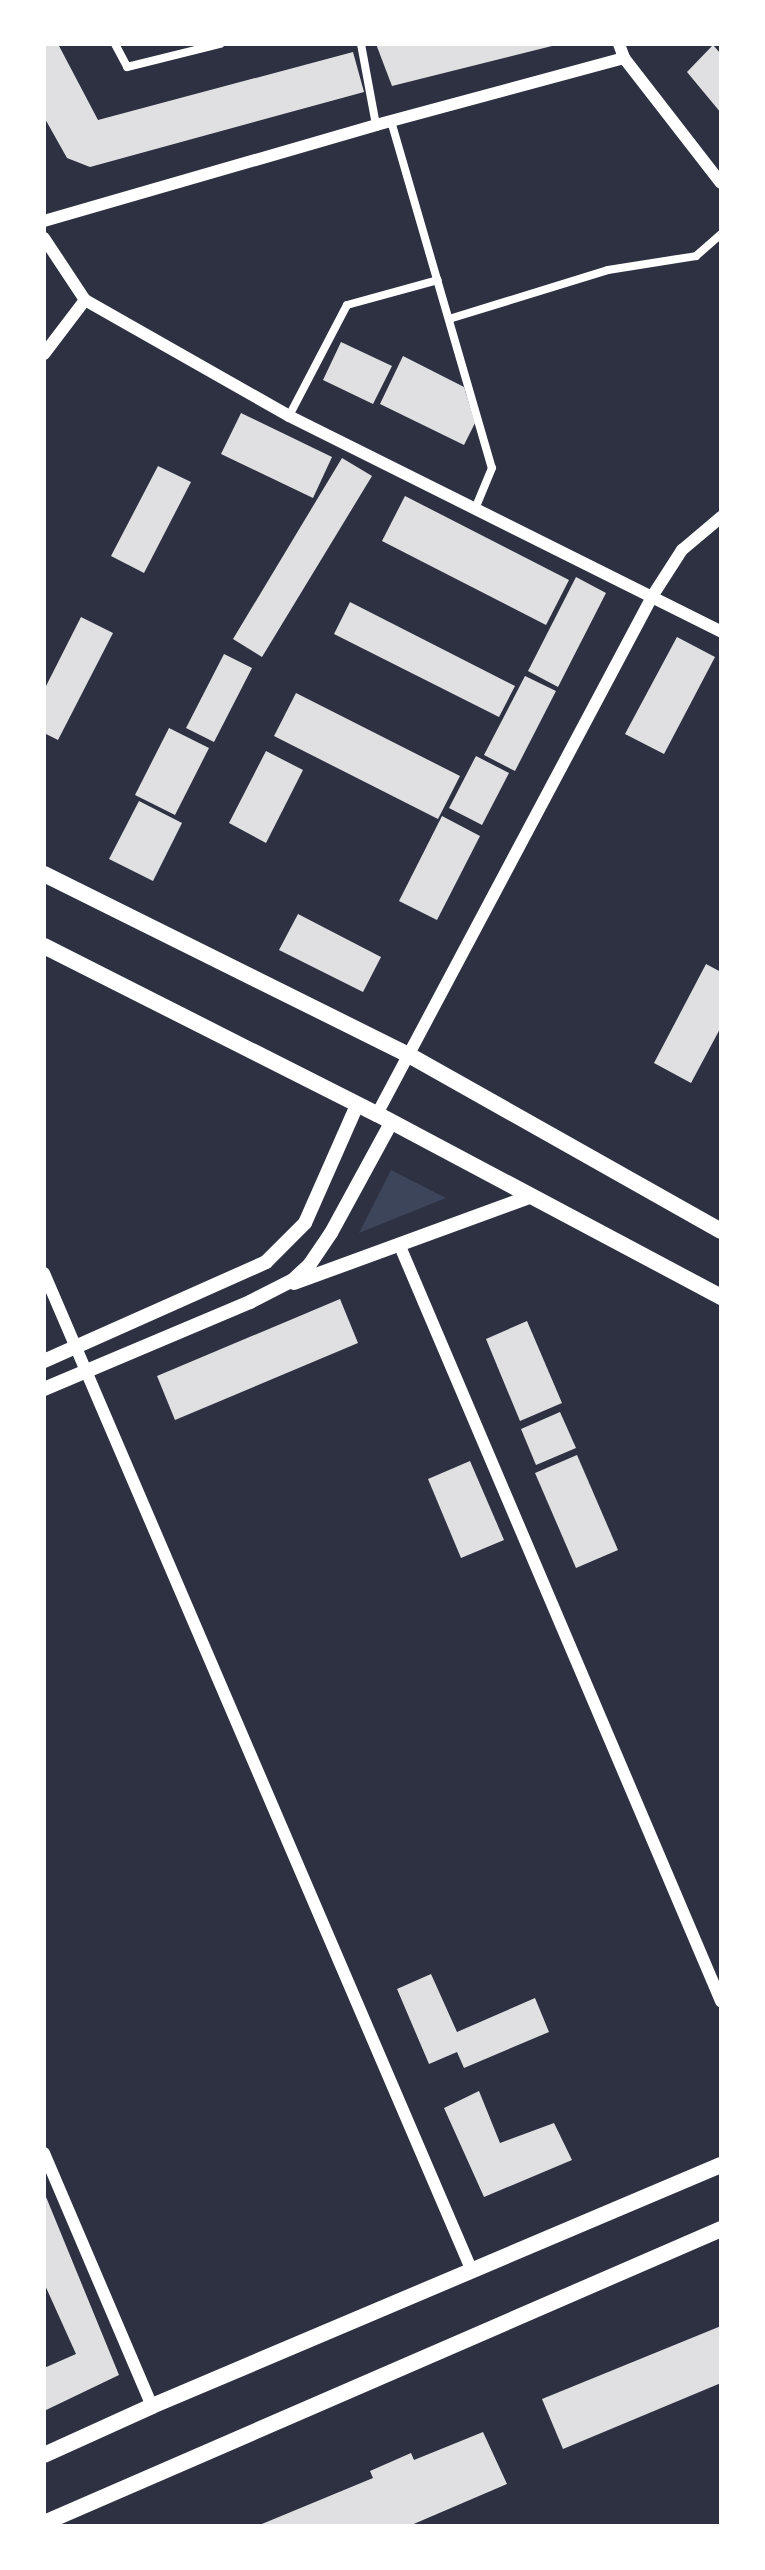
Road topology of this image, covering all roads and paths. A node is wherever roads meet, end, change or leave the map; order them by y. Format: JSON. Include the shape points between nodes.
{"nodes":[{"id":1,"x":115,"y":44,"type":"edge"},
{"id":2,"x":220,"y":44,"type":"edge"},
{"id":3,"x":361,"y":44,"type":"edge"},
{"id":4,"x":619,"y":44,"type":"edge"},
{"id":5,"x":624,"y":58,"type":"junction"},
{"id":6,"x":391,"y":121,"type":"junction"},
{"id":7,"x":376,"y":125,"type":"junction"},
{"id":8,"x":721,"y":183,"type":"edge"},
{"id":9,"x":44,"y":221,"type":"edge"},
{"id":10,"x":721,"y":234,"type":"edge"},
{"id":11,"x":44,"y":238,"type":"edge"},
{"id":12,"x":438,"y":280,"type":"junction"},
{"id":13,"x":85,"y":300,"type":"junction"},
{"id":14,"x":449,"y":319,"type":"junction"},
{"id":15,"x":44,"y":354,"type":"edge"},
{"id":16,"x":289,"y":416,"type":"junction"},
{"id":17,"x":475,"y":509,"type":"junction"},
{"id":18,"x":721,"y":517,"type":"edge"},
{"id":19,"x":653,"y":595,"type":"junction"},
{"id":20,"x":721,"y":631,"type":"edge"},
{"id":21,"x":44,"y":874,"type":"edge"},
{"id":22,"x":44,"y":946,"type":"edge"},
{"id":23,"x":407,"y":1054,"type":"junction"},
{"id":24,"x":357,"y":1105,"type":"junction"},
{"id":25,"x":384,"y":1118,"type":"junction"},
{"id":26,"x":602,"y":1165,"type":"junction"},
{"id":27,"x":529,"y":1197,"type":"junction"},
{"id":28,"x":721,"y":1218,"type":"edge"},
{"id":29,"x":721,"y":1231,"type":"edge"},
{"id":30,"x":399,"y":1244,"type":"junction"},
{"id":31,"x":44,"y":1273,"type":"edge"},
{"id":32,"x":268,"y":1293,"type":"junction"},
{"id":33,"x":721,"y":1297,"type":"edge"},
{"id":34,"x":77,"y":1347,"type":"junction"},
{"id":35,"x":44,"y":1361,"type":"edge"},
{"id":36,"x":87,"y":1371,"type":"junction"},
{"id":37,"x":44,"y":1389,"type":"edge"},
{"id":38,"x":721,"y":2001,"type":"edge"},
{"id":39,"x":44,"y":2153,"type":"edge"},
{"id":40,"x":721,"y":2165,"type":"edge"},
{"id":41,"x":721,"y":2229,"type":"edge"},
{"id":42,"x":472,"y":2271,"type":"junction"},
{"id":43,"x":152,"y":2406,"type":"junction"},
{"id":44,"x":44,"y":2455,"type":"edge"},
{"id":45,"x":44,"y":2523,"type":"edge"}],
"edges":[{"from":1,"to":2,"type":"street","via":[[127,67]]},
{"from":3,"to":7,"type":"street"},
{"from":4,"to":5,"type":"street"},
{"from":5,"to":6,"type":"street"},
{"from":5,"to":8,"type":"street"},
{"from":6,"to":7,"type":"street"},
{"from":6,"to":12,"type":"street"},
{"from":7,"to":9,"type":"street"},
{"from":10,"to":14,"type":"street","via":[[696,256],[608,270]]},
{"from":11,"to":13,"type":"street"},
{"from":12,"to":14,"type":"street"},
{"from":12,"to":16,"type":"street","via":[[347,305]]},
{"from":13,"to":15,"type":"street"},
{"from":13,"to":16,"type":"street"},
{"from":14,"to":17,"type":"street","via":[[492,468]]},
{"from":16,"to":17,"type":"street"},
{"from":17,"to":19,"type":"street"},
{"from":18,"to":19,"type":"street","via":[[682,550]]},
{"from":19,"to":20,"type":"street"},
{"from":19,"to":23,"type":"street"},
{"from":21,"to":23,"type":"main road"},
{"from":22,"to":24,"type":"main road"},
{"from":23,"to":25,"type":"street"},
{"from":23,"to":26,"type":"main road"},
{"from":24,"to":25,"type":"main road"},
{"from":24,"to":34,"type":"main road","via":[[319,1196],[292,1240],[237,1278]]},
{"from":25,"to":27,"type":"main road"},
{"from":25,"to":32,"type":"main road","via":[[331,1233],[310,1264]]},
{"from":26,"to":28,"type":"main road"},
{"from":26,"to":29,"type":"main road"},
{"from":27,"to":30,"type":"main road"},
{"from":27,"to":33,"type":"main road"},
{"from":30,"to":32,"type":"main road"},
{"from":30,"to":38,"type":"street"},
{"from":31,"to":34,"type":"street"},
{"from":32,"to":36,"type":"main road"},
{"from":34,"to":35,"type":"main road"},
{"from":34,"to":36,"type":"street"},
{"from":36,"to":37,"type":"main road"},
{"from":36,"to":42,"type":"street"},
{"from":39,"to":43,"type":"street"},
{"from":40,"to":42,"type":"main road"},
{"from":41,"to":45,"type":"main road"},
{"from":42,"to":43,"type":"main road"},
{"from":43,"to":44,"type":"main road"}]}
